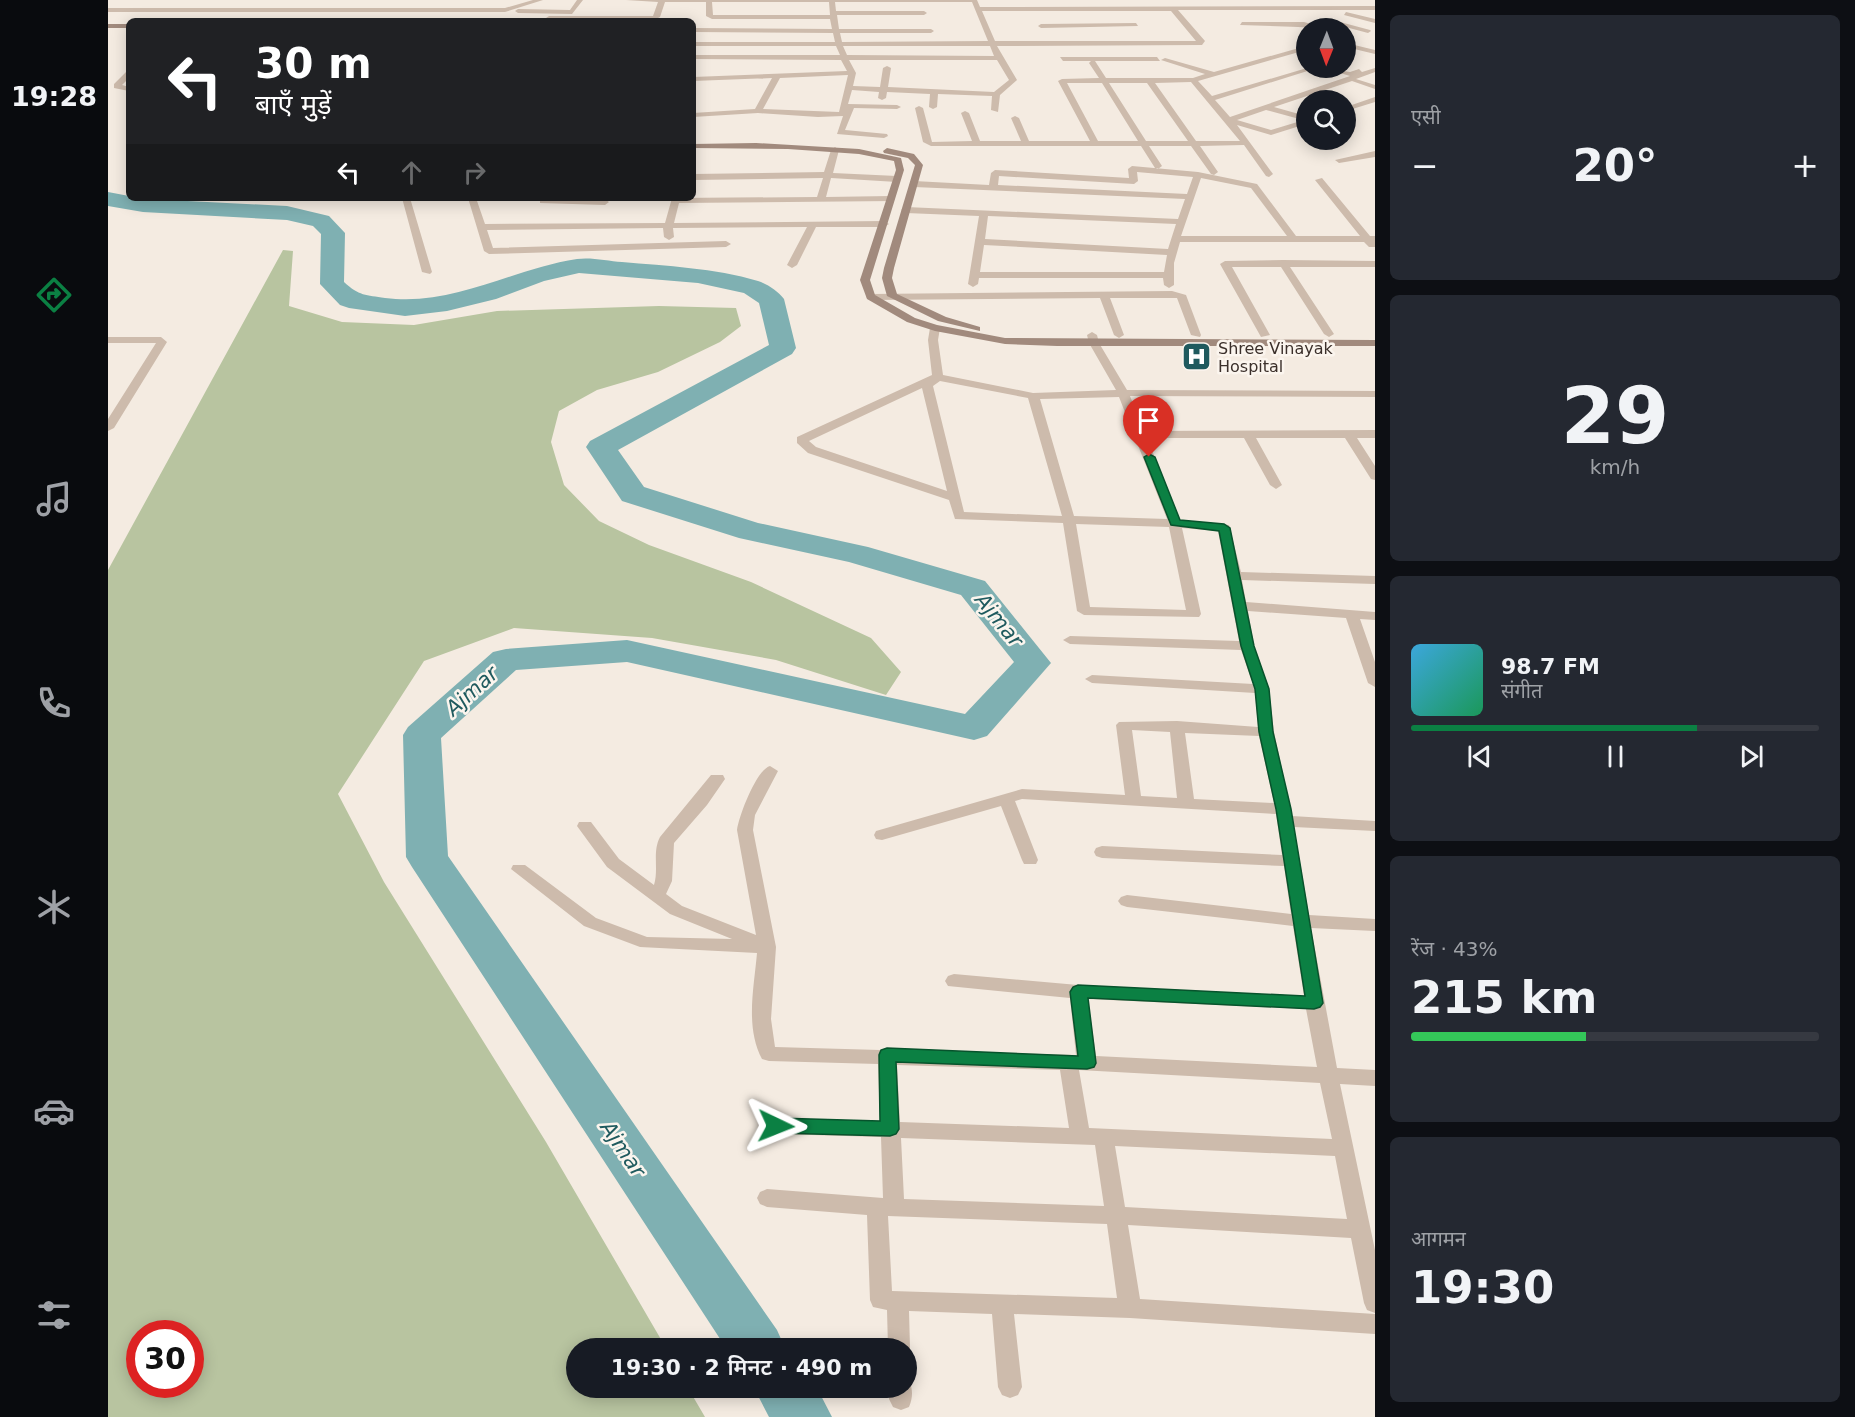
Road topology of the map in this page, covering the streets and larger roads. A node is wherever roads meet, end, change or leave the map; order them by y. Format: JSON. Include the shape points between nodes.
{"nodes":[{"id":1,"x":221,"y":0,"type":"edge"},
{"id":2,"x":272,"y":0,"type":"edge"},
{"id":3,"x":391,"y":0,"type":"edge"},
{"id":4,"x":467,"y":0,"type":"edge"},
{"id":5,"x":540,"y":0,"type":"edge"},
{"id":6,"x":580,"y":0,"type":"edge"},
{"id":7,"x":629,"y":0,"type":"edge"},
{"id":8,"x":662,"y":0,"type":"edge"},
{"id":9,"x":710,"y":0,"type":"edge"},
{"id":10,"x":832,"y":0,"type":"edge"},
{"id":11,"x":918,"y":0,"type":"edge"},
{"id":12,"x":974,"y":0,"type":"edge"},
{"id":13,"x":998,"y":0,"type":"edge"},
{"id":14,"x":1135,"y":0,"type":"edge"},
{"id":15,"x":1110,"y":1,"type":"edge"},
{"id":16,"x":1050,"y":4,"type":"edge"},
{"id":17,"x":1172,"y":8,"type":"junction"},
{"id":18,"x":1227,"y":8,"type":"junction"},
{"id":19,"x":1323,"y":8,"type":"junction"},
{"id":20,"x":1375,"y":8,"type":"edge"},
{"id":21,"x":978,"y":9,"type":"junction"},
{"id":22,"x":1030,"y":9,"type":"junction"},
{"id":23,"x":1123,"y":9,"type":"junction"},
{"id":24,"x":1142,"y":9,"type":"junction"},
{"id":25,"x":108,"y":10,"type":"edge"},
{"id":26,"x":138,"y":10,"type":"junction"},
{"id":27,"x":211,"y":10,"type":"junction"},
{"id":28,"x":505,"y":10,"type":"junction"},
{"id":29,"x":263,"y":11,"type":"junction"},
{"id":30,"x":293,"y":11,"type":"junction"},
{"id":31,"x":356,"y":11,"type":"junction"},
{"id":32,"x":432,"y":11,"type":"junction"},
{"id":33,"x":880,"y":13,"type":"junction"},
{"id":34,"x":924,"y":13,"type":"junction"},
{"id":35,"x":833,"y":15,"type":"junction"},
{"id":36,"x":129,"y":18,"type":"edge"},
{"id":37,"x":287,"y":18,"type":"edge"},
{"id":38,"x":398,"y":18,"type":"edge"},
{"id":39,"x":549,"y":18,"type":"dead end"},
{"id":40,"x":126,"y":21,"type":"edge"},
{"id":41,"x":1375,"y":21,"type":"edge"},
{"id":42,"x":1296,"y":24,"type":"edge"},
{"id":43,"x":1090,"y":25,"type":"junction"},
{"id":44,"x":1136,"y":25,"type":"junction"},
{"id":45,"x":120,"y":26,"type":"junction"},
{"id":46,"x":1041,"y":26,"type":"junction"},
{"id":47,"x":126,"y":27,"type":"edge"},
{"id":48,"x":1356,"y":27,"type":"edge"},
{"id":49,"x":108,"y":28,"type":"edge"},
{"id":50,"x":126,"y":28,"type":"edge"},
{"id":51,"x":1283,"y":28,"type":"dead end"},
{"id":52,"x":696,"y":30,"type":"edge"},
{"id":53,"x":837,"y":30,"type":"junction"},
{"id":54,"x":931,"y":30,"type":"junction"},
{"id":55,"x":1372,"y":30,"type":"edge"},
{"id":56,"x":882,"y":31,"type":"junction"},
{"id":57,"x":1296,"y":31,"type":"edge"},
{"id":58,"x":1357,"y":34,"type":"joint"},
{"id":59,"x":1375,"y":38,"type":"edge"},
{"id":60,"x":993,"y":43,"type":"junction"},
{"id":61,"x":1052,"y":43,"type":"junction"},
{"id":62,"x":1101,"y":43,"type":"junction"},
{"id":63,"x":1150,"y":43,"type":"junction"},
{"id":64,"x":1184,"y":43,"type":"junction"},
{"id":65,"x":696,"y":44,"type":"edge"},
{"id":66,"x":840,"y":44,"type":"junction"},
{"id":67,"x":936,"y":44,"type":"junction"},
{"id":68,"x":1356,"y":47,"type":"edge"},
{"id":69,"x":1191,"y":52,"type":"dead end"},
{"id":70,"x":1375,"y":52,"type":"edge"},
{"id":71,"x":1296,"y":53,"type":"edge"},
{"id":72,"x":696,"y":57,"type":"edge"},
{"id":73,"x":843,"y":57,"type":"junction"},
{"id":74,"x":999,"y":58,"type":"junction"},
{"id":75,"x":1063,"y":59,"type":"junction"},
{"id":76,"x":1093,"y":63,"type":"dead end"},
{"id":77,"x":1357,"y":64,"type":"dead end"},
{"id":78,"x":887,"y":68,"type":"dead end"},
{"id":79,"x":1373,"y":68,"type":"edge"},
{"id":80,"x":1069,"y":70,"type":"dead end"},
{"id":81,"x":1356,"y":72,"type":"edge"},
{"id":82,"x":852,"y":73,"type":"junction"},
{"id":83,"x":1296,"y":73,"type":"edge"},
{"id":84,"x":1213,"y":74,"type":"junction"},
{"id":85,"x":778,"y":75,"type":"junction"},
{"id":86,"x":1287,"y":75,"type":"junction"},
{"id":87,"x":126,"y":77,"type":"edge"},
{"id":88,"x":697,"y":79,"type":"edge"},
{"id":89,"x":1193,"y":80,"type":"junction"},
{"id":90,"x":1105,"y":81,"type":"junction"},
{"id":91,"x":1150,"y":81,"type":"junction"},
{"id":92,"x":1355,"y":81,"type":"dead end"},
{"id":93,"x":1320,"y":85,"type":"dead end"},
{"id":94,"x":1253,"y":86,"type":"junction"},
{"id":95,"x":1375,"y":87,"type":"edge"},
{"id":96,"x":126,"y":88,"type":"edge"},
{"id":97,"x":848,"y":88,"type":"junction"},
{"id":98,"x":883,"y":90,"type":"junction"},
{"id":99,"x":934,"y":92,"type":"junction"},
{"id":100,"x":996,"y":94,"type":"junction"},
{"id":101,"x":1286,"y":96,"type":"dead end"},
{"id":102,"x":1375,"y":99,"type":"edge"},
{"id":103,"x":1229,"y":105,"type":"dead end"},
{"id":104,"x":880,"y":106,"type":"junction"},
{"id":105,"x":897,"y":106,"type":"dead end"},
{"id":106,"x":1356,"y":106,"type":"edge"},
{"id":107,"x":933,"y":107,"type":"dead end"},
{"id":108,"x":919,"y":108,"type":"dead end"},
{"id":109,"x":1268,"y":108,"type":"junction"},
{"id":110,"x":995,"y":110,"type":"dead end"},
{"id":111,"x":758,"y":111,"type":"junction"},
{"id":112,"x":965,"y":113,"type":"dead end"},
{"id":113,"x":696,"y":116,"type":"edge"},
{"id":114,"x":1296,"y":117,"type":"edge"},
{"id":115,"x":1015,"y":118,"type":"dead end"},
{"id":116,"x":1229,"y":120,"type":"junction"},
{"id":117,"x":1296,"y":124,"type":"edge"},
{"id":118,"x":884,"y":136,"type":"dead end"},
{"id":119,"x":696,"y":139,"type":"edge"},
{"id":120,"x":1246,"y":143,"type":"junction"},
{"id":121,"x":977,"y":144,"type":"junction"},
{"id":122,"x":1196,"y":144,"type":"junction"},
{"id":123,"x":1027,"y":145,"type":"junction"},
{"id":124,"x":1096,"y":145,"type":"junction"},
{"id":125,"x":1144,"y":145,"type":"junction"},
{"id":126,"x":696,"y":147,"type":"edge"},
{"id":127,"x":835,"y":150,"type":"junction"},
{"id":128,"x":1375,"y":154,"type":"edge"},
{"id":129,"x":1338,"y":160,"type":"dead end"},
{"id":130,"x":1158,"y":166,"type":"dead end"},
{"id":131,"x":1214,"y":172,"type":"dead end"},
{"id":132,"x":1269,"y":174,"type":"dead end"},
{"id":133,"x":826,"y":175,"type":"junction"},
{"id":134,"x":1198,"y":175,"type":"junction"},
{"id":135,"x":696,"y":177,"type":"edge"},
{"id":136,"x":897,"y":179,"type":"junction"},
{"id":137,"x":1319,"y":180,"type":"dead end"},
{"id":138,"x":914,"y":184,"type":"junction"},
{"id":139,"x":993,"y":188,"type":"junction"},
{"id":140,"x":1190,"y":197,"type":"junction"},
{"id":141,"x":821,"y":198,"type":"junction"},
{"id":142,"x":696,"y":199,"type":"edge"},
{"id":143,"x":891,"y":199,"type":"junction"},
{"id":144,"x":407,"y":201,"type":"edge"},
{"id":145,"x":473,"y":201,"type":"edge"},
{"id":146,"x":674,"y":201,"type":"edge"},
{"id":147,"x":906,"y":210,"type":"junction"},
{"id":148,"x":548,"y":211,"type":"edge"},
{"id":149,"x":604,"y":212,"type":"edge"},
{"id":150,"x":984,"y":213,"type":"junction"},
{"id":151,"x":1183,"y":222,"type":"junction"},
{"id":152,"x":814,"y":223,"type":"junction"},
{"id":153,"x":884,"y":224,"type":"junction"},
{"id":154,"x":480,"y":227,"type":"junction"},
{"id":155,"x":668,"y":227,"type":"junction"},
{"id":156,"x":1293,"y":238,"type":"junction"},
{"id":157,"x":1176,"y":239,"type":"junction"},
{"id":158,"x":1372,"y":239,"type":"edge"},
{"id":159,"x":980,"y":242,"type":"junction"},
{"id":160,"x":726,"y":244,"type":"dead end"},
{"id":161,"x":669,"y":246,"type":"junction"},
{"id":162,"x":1375,"y":248,"type":"edge"},
{"id":163,"x":1173,"y":252,"type":"junction"},
{"id":164,"x":1283,"y":263,"type":"junction"},
{"id":165,"x":1375,"y":264,"type":"edge"},
{"id":166,"x":792,"y":265,"type":"dead end"},
{"id":167,"x":427,"y":272,"type":"dead end"},
{"id":168,"x":974,"y":274,"type":"junction"},
{"id":169,"x":1167,"y":275,"type":"junction"},
{"id":170,"x":1172,"y":294,"type":"junction"},
{"id":171,"x":972,"y":295,"type":"junction"},
{"id":172,"x":1104,"y":295,"type":"junction"},
{"id":173,"x":892,"y":296,"type":"junction"},
{"id":174,"x":871,"y":297,"type":"junction"},
{"id":175,"x":935,"y":328,"type":"junction"},
{"id":176,"x":1265,"y":334,"type":"junction"},
{"id":177,"x":1329,"y":334,"type":"junction"},
{"id":178,"x":1375,"y":334,"type":"edge"},
{"id":179,"x":1119,"y":335,"type":"junction"},
{"id":180,"x":1196,"y":335,"type":"junction"},
{"id":181,"x":1093,"y":339,"type":"junction"},
{"id":182,"x":108,"y":340,"type":"edge"},
{"id":183,"x":1375,"y":343,"type":"edge"},
{"id":184,"x":938,"y":377,"type":"junction"},
{"id":185,"x":1123,"y":393,"type":"junction"},
{"id":186,"x":1375,"y":394,"type":"edge"},
{"id":187,"x":1033,"y":396,"type":"junction"},
{"id":188,"x":108,"y":428,"type":"edge"},
{"id":189,"x":1349,"y":434,"type":"junction"},
{"id":190,"x":1375,"y":434,"type":"edge"},
{"id":191,"x":1141,"y":435,"type":"junction"},
{"id":192,"x":1249,"y":436,"type":"junction"},
{"id":193,"x":1375,"y":476,"type":"edge"},
{"id":194,"x":1276,"y":484,"type":"dead end"},
{"id":195,"x":953,"y":497,"type":"junction"},
{"id":196,"x":1069,"y":519,"type":"junction"},
{"id":197,"x":1175,"y":523,"type":"junction"},
{"id":198,"x":1235,"y":576,"type":"junction"},
{"id":199,"x":1375,"y":580,"type":"edge"},
{"id":200,"x":1240,"y":606,"type":"junction"},
{"id":201,"x":1352,"y":616,"type":"junction"},
{"id":202,"x":1375,"y":616,"type":"edge"},
{"id":203,"x":1070,"y":640,"type":"dead end"},
{"id":204,"x":1247,"y":646,"type":"junction"},
{"id":205,"x":1092,"y":680,"type":"dead end"},
{"id":206,"x":1374,"y":680,"type":"edge"},
{"id":207,"x":1262,"y":689,"type":"junction"},
{"id":208,"x":1177,"y":726,"type":"junction"},
{"id":209,"x":1266,"y":732,"type":"junction"},
{"id":210,"x":770,"y":771,"type":"dead end"},
{"id":211,"x":717,"y":779,"type":"dead end"},
{"id":212,"x":1006,"y":798,"type":"junction"},
{"id":213,"x":1134,"y":801,"type":"junction"},
{"id":214,"x":1186,"y":802,"type":"junction"},
{"id":215,"x":1284,"y":815,"type":"junction"},
{"id":216,"x":585,"y":826,"type":"dead end"},
{"id":217,"x":1375,"y":826,"type":"edge"},
{"id":218,"x":882,"y":835,"type":"dead end"},
{"id":219,"x":1102,"y":852,"type":"dead end"},
{"id":220,"x":1030,"y":860,"type":"dead end"},
{"id":221,"x":1291,"y":861,"type":"junction"},
{"id":222,"x":519,"y":869,"type":"dead end"},
{"id":223,"x":656,"y":895,"type":"junction"},
{"id":224,"x":1127,"y":901,"type":"dead end"},
{"id":225,"x":1300,"y":921,"type":"junction"},
{"id":226,"x":1375,"y":925,"type":"edge"},
{"id":227,"x":767,"y":947,"type":"junction"},
{"id":228,"x":954,"y":981,"type":"dead end"},
{"id":229,"x":1078,"y":992,"type":"junction"},
{"id":230,"x":1314,"y":1003,"type":"junction"},
{"id":231,"x":887,"y":1055,"type":"junction"},
{"id":232,"x":1078,"y":1062,"type":"junction"},
{"id":233,"x":1329,"y":1075,"type":"junction"},
{"id":234,"x":1375,"y":1078,"type":"edge"},
{"id":235,"x":776,"y":1126,"type":"dead end"},
{"id":236,"x":890,"y":1129,"type":"junction"},
{"id":237,"x":1080,"y":1136,"type":"junction"},
{"id":238,"x":1104,"y":1137,"type":"junction"},
{"id":239,"x":1344,"y":1148,"type":"junction"},
{"id":240,"x":766,"y":1198,"type":"dead end"},
{"id":241,"x":886,"y":1207,"type":"junction"},
{"id":242,"x":1115,"y":1215,"type":"junction"},
{"id":243,"x":1358,"y":1229,"type":"junction"},
{"id":244,"x":898,"y":1301,"type":"junction"},
{"id":245,"x":1002,"y":1303,"type":"junction"},
{"id":246,"x":1375,"y":1303,"type":"edge"},
{"id":247,"x":1130,"y":1308,"type":"junction"},
{"id":248,"x":1375,"y":1324,"type":"edge"},
{"id":249,"x":899,"y":1338,"type":"edge"},
{"id":250,"x":1010,"y":1387,"type":"dead end"}],
"edges":[{"from":1,"to":27,"type":"street"},
{"from":2,"to":29,"type":"street"},
{"from":3,"to":31,"type":"street"},
{"from":4,"to":32,"type":"street"},
{"from":5,"to":28,"type":"street"},
{"from":6,"to":28,"type":"street","via":[[572,12]]},
{"from":7,"to":8,"type":"street"},
{"from":8,"to":9,"type":"street"},
{"from":8,"to":39,"type":"street","via":[[654,18]]},
{"from":9,"to":10,"type":"street"},
{"from":9,"to":35,"type":"street","via":[[709,16]]},
{"from":10,"to":11,"type":"street"},
{"from":10,"to":35,"type":"street"},
{"from":11,"to":12,"type":"street"},
{"from":11,"to":34,"type":"street"},
{"from":12,"to":21,"type":"street"},
{"from":13,"to":16,"type":"street"},
{"from":14,"to":24,"type":"street"},
{"from":15,"to":16,"type":"street"},
{"from":16,"to":22,"type":"street"},
{"from":16,"to":23,"type":"street"},
{"from":17,"to":18,"type":"street"},
{"from":17,"to":24,"type":"street"},
{"from":17,"to":64,"type":"street","via":[[1202,43]]},
{"from":18,"to":19,"type":"street"},
{"from":18,"to":42,"type":"street","via":[[1245,27]]},
{"from":19,"to":20,"type":"street"},
{"from":19,"to":41,"type":"street"},
{"from":21,"to":22,"type":"street"},
{"from":21,"to":60,"type":"street"},
{"from":22,"to":46,"type":"street"},
{"from":23,"to":24,"type":"street"},
{"from":23,"to":44,"type":"street"},
{"from":25,"to":26,"type":"street"},
{"from":26,"to":27,"type":"street"},
{"from":26,"to":36,"type":"street"},
{"from":27,"to":29,"type":"street"},
{"from":28,"to":32,"type":"street"},
{"from":29,"to":30,"type":"street"},
{"from":30,"to":31,"type":"street"},
{"from":30,"to":37,"type":"street"},
{"from":31,"to":32,"type":"street"},
{"from":32,"to":38,"type":"street"},
{"from":33,"to":34,"type":"street"},
{"from":33,"to":35,"type":"street"},
{"from":33,"to":56,"type":"street"},
{"from":34,"to":54,"type":"street"},
{"from":35,"to":53,"type":"street"},
{"from":40,"to":45,"type":"street"},
{"from":43,"to":44,"type":"street"},
{"from":43,"to":46,"type":"street"},
{"from":43,"to":62,"type":"street"},
{"from":44,"to":63,"type":"street"},
{"from":45,"to":47,"type":"street"},
{"from":45,"to":49,"type":"street"},
{"from":46,"to":61,"type":"street"},
{"from":48,"to":55,"type":"street"},
{"from":49,"to":50,"type":"street"},
{"from":51,"to":57,"type":"street"},
{"from":52,"to":53,"type":"street"},
{"from":53,"to":56,"type":"street"},
{"from":53,"to":66,"type":"street"},
{"from":54,"to":56,"type":"street"},
{"from":54,"to":67,"type":"street"},
{"from":55,"to":58,"type":"street"},
{"from":58,"to":59,"type":"street"},
{"from":60,"to":61,"type":"street"},
{"from":60,"to":67,"type":"street"},
{"from":60,"to":74,"type":"street"},
{"from":61,"to":62,"type":"street"},
{"from":61,"to":75,"type":"street"},
{"from":62,"to":63,"type":"street"},
{"from":63,"to":64,"type":"street"},
{"from":64,"to":69,"type":"street"},
{"from":65,"to":66,"type":"street"},
{"from":66,"to":67,"type":"street"},
{"from":66,"to":73,"type":"street"},
{"from":68,"to":70,"type":"street"},
{"from":71,"to":84,"type":"street"},
{"from":72,"to":73,"type":"street"},
{"from":73,"to":74,"type":"street"},
{"from":73,"to":82,"type":"street"},
{"from":74,"to":100,"type":"street","via":[[1013,80]]},
{"from":75,"to":80,"type":"street"},
{"from":75,"to":84,"type":"street","via":[[1161,60]]},
{"from":76,"to":90,"type":"street"},
{"from":77,"to":79,"type":"street"},
{"from":78,"to":98,"type":"street"},
{"from":79,"to":81,"type":"street"},
{"from":79,"to":109,"type":"street"},
{"from":82,"to":85,"type":"street"},
{"from":82,"to":97,"type":"street"},
{"from":83,"to":86,"type":"street"},
{"from":84,"to":89,"type":"street"},
{"from":85,"to":88,"type":"street"},
{"from":85,"to":111,"type":"street"},
{"from":86,"to":93,"type":"street"},
{"from":86,"to":94,"type":"street"},
{"from":87,"to":96,"type":"street","via":[[117,86]]},
{"from":89,"to":91,"type":"street"},
{"from":89,"to":116,"type":"street"},
{"from":90,"to":91,"type":"street"},
{"from":90,"to":124,"type":"street","via":[[1062,81]]},
{"from":90,"to":125,"type":"street"},
{"from":91,"to":122,"type":"street"},
{"from":92,"to":95,"type":"street"},
{"from":94,"to":101,"type":"street"},
{"from":94,"to":103,"type":"street","via":[[1214,98]]},
{"from":97,"to":98,"type":"street"},
{"from":97,"to":111,"type":"street","via":[[842,114]]},
{"from":98,"to":99,"type":"street"},
{"from":98,"to":104,"type":"street"},
{"from":99,"to":100,"type":"street"},
{"from":99,"to":107,"type":"street"},
{"from":100,"to":110,"type":"street"},
{"from":102,"to":106,"type":"street"},
{"from":104,"to":105,"type":"street"},
{"from":104,"to":118,"type":"street","via":[[851,106],[840,132]]},
{"from":108,"to":121,"type":"street","via":[[928,143]]},
{"from":109,"to":114,"type":"street"},
{"from":109,"to":116,"type":"street"},
{"from":111,"to":113,"type":"street"},
{"from":112,"to":121,"type":"street"},
{"from":115,"to":123,"type":"street"},
{"from":116,"to":117,"type":"street","via":[[1271,133]]},
{"from":116,"to":120,"type":"street"},
{"from":119,"to":138,"type":"street","via":[[767,138],[897,152],[917,160]]},
{"from":120,"to":122,"type":"street"},
{"from":120,"to":132,"type":"street"},
{"from":121,"to":123,"type":"street"},
{"from":122,"to":125,"type":"street"},
{"from":122,"to":131,"type":"street"},
{"from":123,"to":124,"type":"street"},
{"from":124,"to":125,"type":"street"},
{"from":125,"to":130,"type":"street"},
{"from":126,"to":127,"type":"street","via":[[758,145]]},
{"from":127,"to":133,"type":"street"},
{"from":127,"to":136,"type":"street","via":[[898,160]]},
{"from":128,"to":129,"type":"street"},
{"from":133,"to":135,"type":"street"},
{"from":133,"to":136,"type":"street"},
{"from":133,"to":141,"type":"street"},
{"from":134,"to":139,"type":"street","via":[[1132,169],[1134,181],[995,173]]},
{"from":134,"to":140,"type":"street"},
{"from":134,"to":156,"type":"street","via":[[1254,186]]},
{"from":136,"to":143,"type":"street"},
{"from":137,"to":158,"type":"street"},
{"from":138,"to":139,"type":"street"},
{"from":138,"to":147,"type":"street"},
{"from":139,"to":140,"type":"street"},
{"from":140,"to":151,"type":"street"},
{"from":141,"to":142,"type":"street"},
{"from":141,"to":143,"type":"street"},
{"from":143,"to":153,"type":"street"},
{"from":144,"to":167,"type":"street"},
{"from":145,"to":154,"type":"street"},
{"from":146,"to":155,"type":"street"},
{"from":147,"to":150,"type":"street"},
{"from":147,"to":173,"type":"street","via":[[887,278]]},
{"from":148,"to":149,"type":"street"},
{"from":148,"to":149,"type":"street"},
{"from":148,"to":154,"type":"street"},
{"from":149,"to":155,"type":"street"},
{"from":150,"to":151,"type":"street"},
{"from":150,"to":159,"type":"street"},
{"from":151,"to":157,"type":"street"},
{"from":152,"to":153,"type":"street"},
{"from":152,"to":155,"type":"street"},
{"from":152,"to":166,"type":"street"},
{"from":153,"to":174,"type":"street","via":[[866,273]]},
{"from":154,"to":161,"type":"street","via":[[489,251]]},
{"from":155,"to":161,"type":"street"},
{"from":156,"to":157,"type":"street"},
{"from":156,"to":158,"type":"street"},
{"from":157,"to":163,"type":"street"},
{"from":158,"to":162,"type":"street"},
{"from":159,"to":163,"type":"street"},
{"from":159,"to":168,"type":"street"},
{"from":160,"to":161,"type":"street"},
{"from":163,"to":169,"type":"street"},
{"from":164,"to":165,"type":"street"},
{"from":164,"to":176,"type":"street","via":[[1225,264]]},
{"from":164,"to":177,"type":"street"},
{"from":168,"to":169,"type":"street"},
{"from":168,"to":171,"type":"street"},
{"from":169,"to":170,"type":"street"},
{"from":170,"to":172,"type":"street"},
{"from":170,"to":180,"type":"street","via":[[1181,295]]},
{"from":171,"to":172,"type":"street"},
{"from":171,"to":173,"type":"street"},
{"from":172,"to":179,"type":"street"},
{"from":173,"to":174,"type":"street"},
{"from":173,"to":181,"type":"street","via":[[942,319],[973,328]]},
{"from":174,"to":175,"type":"street","via":[[910,320]]},
{"from":175,"to":181,"type":"street","via":[[1005,341]]},
{"from":175,"to":184,"type":"street"},
{"from":176,"to":177,"type":"street"},
{"from":176,"to":180,"type":"street"},
{"from":177,"to":178,"type":"street"},
{"from":179,"to":180,"type":"street"},
{"from":179,"to":181,"type":"street"},
{"from":181,"to":183,"type":"street"},
{"from":181,"to":185,"type":"street"},
{"from":182,"to":188,"type":"street","via":[[162,342]]},
{"from":184,"to":187,"type":"street"},
{"from":184,"to":195,"type":"street","via":[[927,385]]},
{"from":184,"to":195,"type":"street","via":[[801,440],[812,450]]},
{"from":185,"to":186,"type":"street"},
{"from":185,"to":187,"type":"street"},
{"from":185,"to":191,"type":"street"},
{"from":187,"to":196,"type":"street"},
{"from":189,"to":190,"type":"street"},
{"from":189,"to":192,"type":"street"},
{"from":189,"to":193,"type":"street"},
{"from":191,"to":192,"type":"street"},
{"from":191,"to":197,"type":"street"},
{"from":192,"to":194,"type":"street"},
{"from":195,"to":196,"type":"street","via":[[959,516]]},
{"from":196,"to":197,"type":"street"},
{"from":196,"to":197,"type":"street","via":[[1084,611],[1194,614]]},
{"from":197,"to":198,"type":"street","via":[[1224,528]]},
{"from":198,"to":199,"type":"street"},
{"from":198,"to":200,"type":"street"},
{"from":200,"to":201,"type":"street"},
{"from":200,"to":204,"type":"street"},
{"from":201,"to":202,"type":"street"},
{"from":201,"to":206,"type":"street"},
{"from":203,"to":204,"type":"street"},
{"from":204,"to":207,"type":"street"},
{"from":205,"to":207,"type":"street"},
{"from":207,"to":209,"type":"street"},
{"from":208,"to":209,"type":"street"},
{"from":208,"to":213,"type":"street","via":[[1124,725]]},
{"from":208,"to":214,"type":"street"},
{"from":209,"to":215,"type":"street"},
{"from":210,"to":227,"type":"street","via":[[747,815],[745,830]]},
{"from":211,"to":223,"type":"street","via":[[666,841],[664,885]]},
{"from":212,"to":213,"type":"street","via":[[1022,794]]},
{"from":212,"to":218,"type":"street"},
{"from":212,"to":220,"type":"street"},
{"from":213,"to":214,"type":"street"},
{"from":214,"to":215,"type":"street"},
{"from":215,"to":217,"type":"street"},
{"from":215,"to":221,"type":"street"},
{"from":216,"to":223,"type":"street","via":[[612,862]]},
{"from":219,"to":221,"type":"street"},
{"from":221,"to":225,"type":"street"},
{"from":222,"to":227,"type":"street","via":[[590,922],[646,943]]},
{"from":223,"to":227,"type":"street","via":[[676,910]]},
{"from":224,"to":225,"type":"street"},
{"from":225,"to":226,"type":"street"},
{"from":225,"to":230,"type":"street"},
{"from":227,"to":231,"type":"street","via":[[761,1034],[769,1054]]},
{"from":228,"to":229,"type":"street"},
{"from":229,"to":230,"type":"street"},
{"from":229,"to":232,"type":"street"},
{"from":230,"to":233,"type":"street"},
{"from":231,"to":232,"type":"street"},
{"from":231,"to":236,"type":"street"},
{"from":232,"to":233,"type":"street"},
{"from":232,"to":237,"type":"street"},
{"from":233,"to":234,"type":"street"},
{"from":233,"to":239,"type":"street"},
{"from":235,"to":236,"type":"street"},
{"from":236,"to":237,"type":"street"},
{"from":236,"to":241,"type":"street"},
{"from":237,"to":238,"type":"street"},
{"from":238,"to":239,"type":"street"},
{"from":238,"to":242,"type":"street"},
{"from":239,"to":243,"type":"street"},
{"from":240,"to":241,"type":"street"},
{"from":241,"to":242,"type":"street"},
{"from":241,"to":244,"type":"street","via":[[881,1300]]},
{"from":242,"to":243,"type":"street"},
{"from":242,"to":247,"type":"street"},
{"from":243,"to":246,"type":"street"},
{"from":244,"to":245,"type":"street"},
{"from":244,"to":249,"type":"street"},
{"from":245,"to":247,"type":"street"},
{"from":245,"to":250,"type":"street"},
{"from":247,"to":248,"type":"street"}]}
